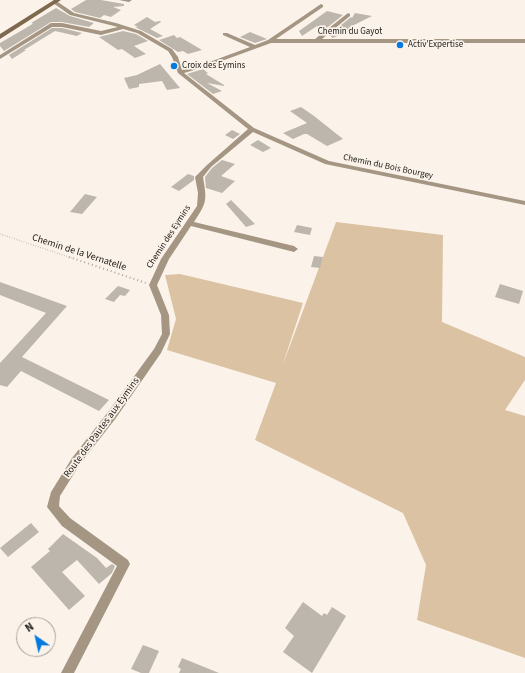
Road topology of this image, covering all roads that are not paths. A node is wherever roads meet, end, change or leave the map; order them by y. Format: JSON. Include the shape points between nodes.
{"nodes":[{"id":1,"x":122,"y":0,"type":"edge"},
{"id":2,"x":129,"y":0,"type":"edge"},
{"id":3,"x":57,"y":1,"type":"edge"},
{"id":4,"x":321,"y":6,"type":"dead end"},
{"id":5,"x":348,"y":15,"type":"dead end"},
{"id":6,"x":123,"y":27,"type":"junction"},
{"id":7,"x":225,"y":34,"type":"dead end"},
{"id":8,"x":0,"y":37,"type":"edge"},
{"id":9,"x":270,"y":41,"type":"junction"},
{"id":10,"x":525,"y":41,"type":"edge"},
{"id":11,"x":315,"y":42,"type":"junction"},
{"id":12,"x":255,"y":47,"type":"junction"},
{"id":13,"x":0,"y":57,"type":"edge"},
{"id":14,"x":180,"y":72,"type":"junction"},
{"id":15,"x":252,"y":129,"type":"junction"},
{"id":16,"x":525,"y":203,"type":"edge"},
{"id":17,"x":189,"y":223,"type":"junction"},
{"id":18,"x":294,"y":249,"type":"dead end"},
{"id":19,"x":153,"y":285,"type":"joint"},
{"id":20,"x":67,"y":673,"type":"edge"}],
"edges":[{"from":1,"to":2,"type":"street"},
{"from":3,"to":6,"type":"street","via":[[72,14]]},
{"from":3,"to":8,"type":"street"},
{"from":4,"to":9,"type":"street"},
{"from":5,"to":11,"type":"street"},
{"from":6,"to":13,"type":"street","via":[[101,33],[51,25]]},
{"from":6,"to":14,"type":"street","via":[[139,32],[170,50]]},
{"from":7,"to":12,"type":"street"},
{"from":9,"to":11,"type":"street","name":"Chemin du Gayot"},
{"from":9,"to":12,"type":"street","name":"Chemin du Gayot"},
{"from":10,"to":11,"type":"street","name":"Chemin du Gayot"},
{"from":12,"to":14,"type":"street","name":"Chemin du Gayot"},
{"from":14,"to":15,"type":"street"},
{"from":15,"to":16,"type":"street","name":"Chemin du Bois Bourgey","via":[[327,163]]},
{"from":15,"to":17,"type":"street","name":"Chemin des Eymins","via":[[199,176],[201,206]]},
{"from":17,"to":18,"type":"street"},
{"from":17,"to":19,"type":"street","name":"Chemin des Eymins","via":[[165,259]]},
{"from":19,"to":20,"type":"street","name":"Route des Pautes aux Eymins","via":[[165,315],[166,334],[158,351],[76,461],[55,495],[53,508],[66,522],[124,564]]}]}
